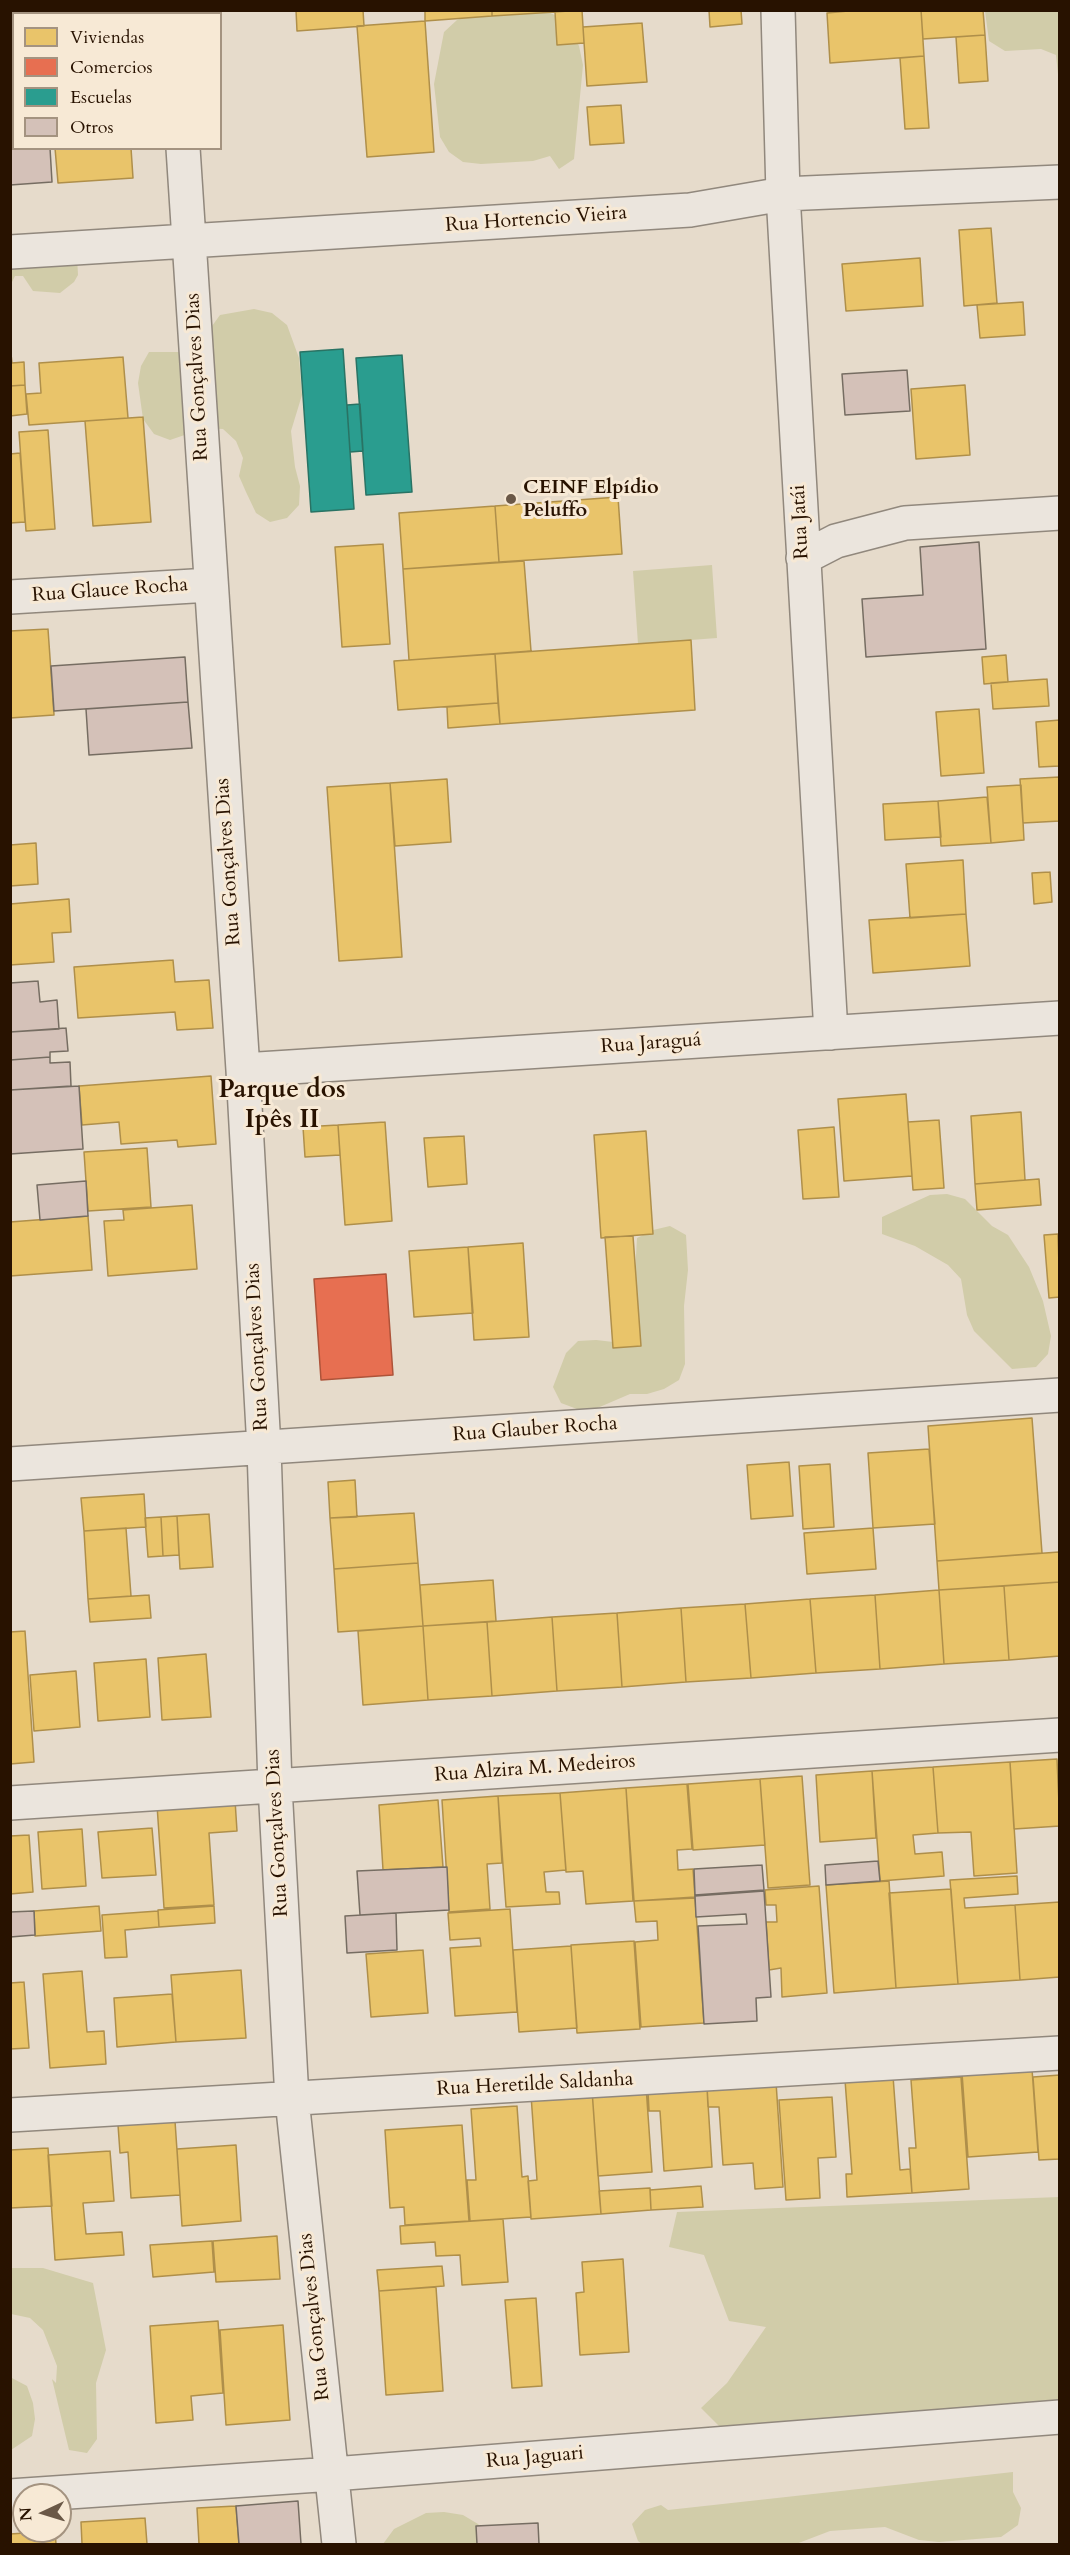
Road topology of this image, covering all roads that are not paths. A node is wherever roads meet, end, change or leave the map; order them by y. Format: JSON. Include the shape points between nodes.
{"nodes":[{"id":1,"x":778,"y":10,"type":"edge"},
{"id":2,"x":183,"y":150,"type":"edge"},
{"id":3,"x":1059,"y":182,"type":"edge"},
{"id":4,"x":783,"y":194,"type":"junction"},
{"id":5,"x":190,"y":242,"type":"junction"},
{"id":6,"x":10,"y":252,"type":"edge"},
{"id":7,"x":1059,"y":513,"type":"edge"},
{"id":8,"x":803,"y":558,"type":"junction"},
{"id":9,"x":210,"y":585,"type":"junction"},
{"id":10,"x":10,"y":597,"type":"edge"},
{"id":11,"x":1059,"y":1018,"type":"edge"},
{"id":12,"x":831,"y":1033,"type":"junction"},
{"id":13,"x":243,"y":1070,"type":"junction"},
{"id":14,"x":1059,"y":1395,"type":"edge"},
{"id":15,"x":264,"y":1448,"type":"junction"},
{"id":16,"x":10,"y":1464,"type":"edge"},
{"id":17,"x":1059,"y":1735,"type":"edge"},
{"id":18,"x":275,"y":1786,"type":"junction"},
{"id":19,"x":10,"y":1803,"type":"edge"},
{"id":20,"x":1059,"y":2054,"type":"edge"},
{"id":21,"x":292,"y":2099,"type":"junction"},
{"id":22,"x":10,"y":2115,"type":"edge"},
{"id":23,"x":1059,"y":2417,"type":"edge"},
{"id":24,"x":333,"y":2474,"type":"junction"},
{"id":25,"x":10,"y":2496,"type":"edge"},
{"id":26,"x":339,"y":2544,"type":"edge"}],
"edges":[{"from":1,"to":4,"type":"street","name":"Rua Jatái"},
{"from":2,"to":5,"type":"street","name":"Rua Gonçalves Dias"},
{"from":3,"to":4,"type":"street","name":"Rua Hortencio Vieira"},
{"from":4,"to":5,"type":"street","name":"Rua Hortencio Vieira","via":[[690,210]]},
{"from":4,"to":8,"type":"street","name":"Rua Jatái"},
{"from":5,"to":6,"type":"street","name":"Rua Hortencio Vieira"},
{"from":5,"to":9,"type":"street","name":"Rua Gonçalves Dias"},
{"from":7,"to":8,"type":"street","via":[[905,523],[836,541]]},
{"from":8,"to":12,"type":"street","name":"Rua Jatái"},
{"from":9,"to":10,"type":"street","name":"Rua Glauce Rocha"},
{"from":9,"to":13,"type":"street","name":"Rua Gonçalves Dias"},
{"from":11,"to":12,"type":"street","name":"Rua Jaraguá"},
{"from":12,"to":13,"type":"street","name":"Rua Jaraguá"},
{"from":13,"to":15,"type":"street","name":"Rua Gonçalves Dias"},
{"from":14,"to":15,"type":"street","name":"Rua Glauber Rocha"},
{"from":15,"to":16,"type":"street","name":"Rua Glauber Rocha"},
{"from":15,"to":18,"type":"street","name":"Rua Gonçalves Dias"},
{"from":17,"to":18,"type":"street","name":"Rua Alzira M. Medeiros"},
{"from":18,"to":19,"type":"street","name":"Rua Alzira M. Medeiros"},
{"from":18,"to":21,"type":"street","name":"Rua Gonçalves Dias"},
{"from":20,"to":21,"type":"street","name":"Rua Heretilde Saldanha"},
{"from":21,"to":22,"type":"street","name":"Rua Heretilde Saldanha"},
{"from":21,"to":24,"type":"street","name":"Rua Gonçalves Dias"},
{"from":23,"to":24,"type":"street","name":"Rua Jaguari"},
{"from":24,"to":25,"type":"street","name":"Rua Jaguari"},
{"from":24,"to":26,"type":"street","name":"Rua Gonçalves Dias"}]}
